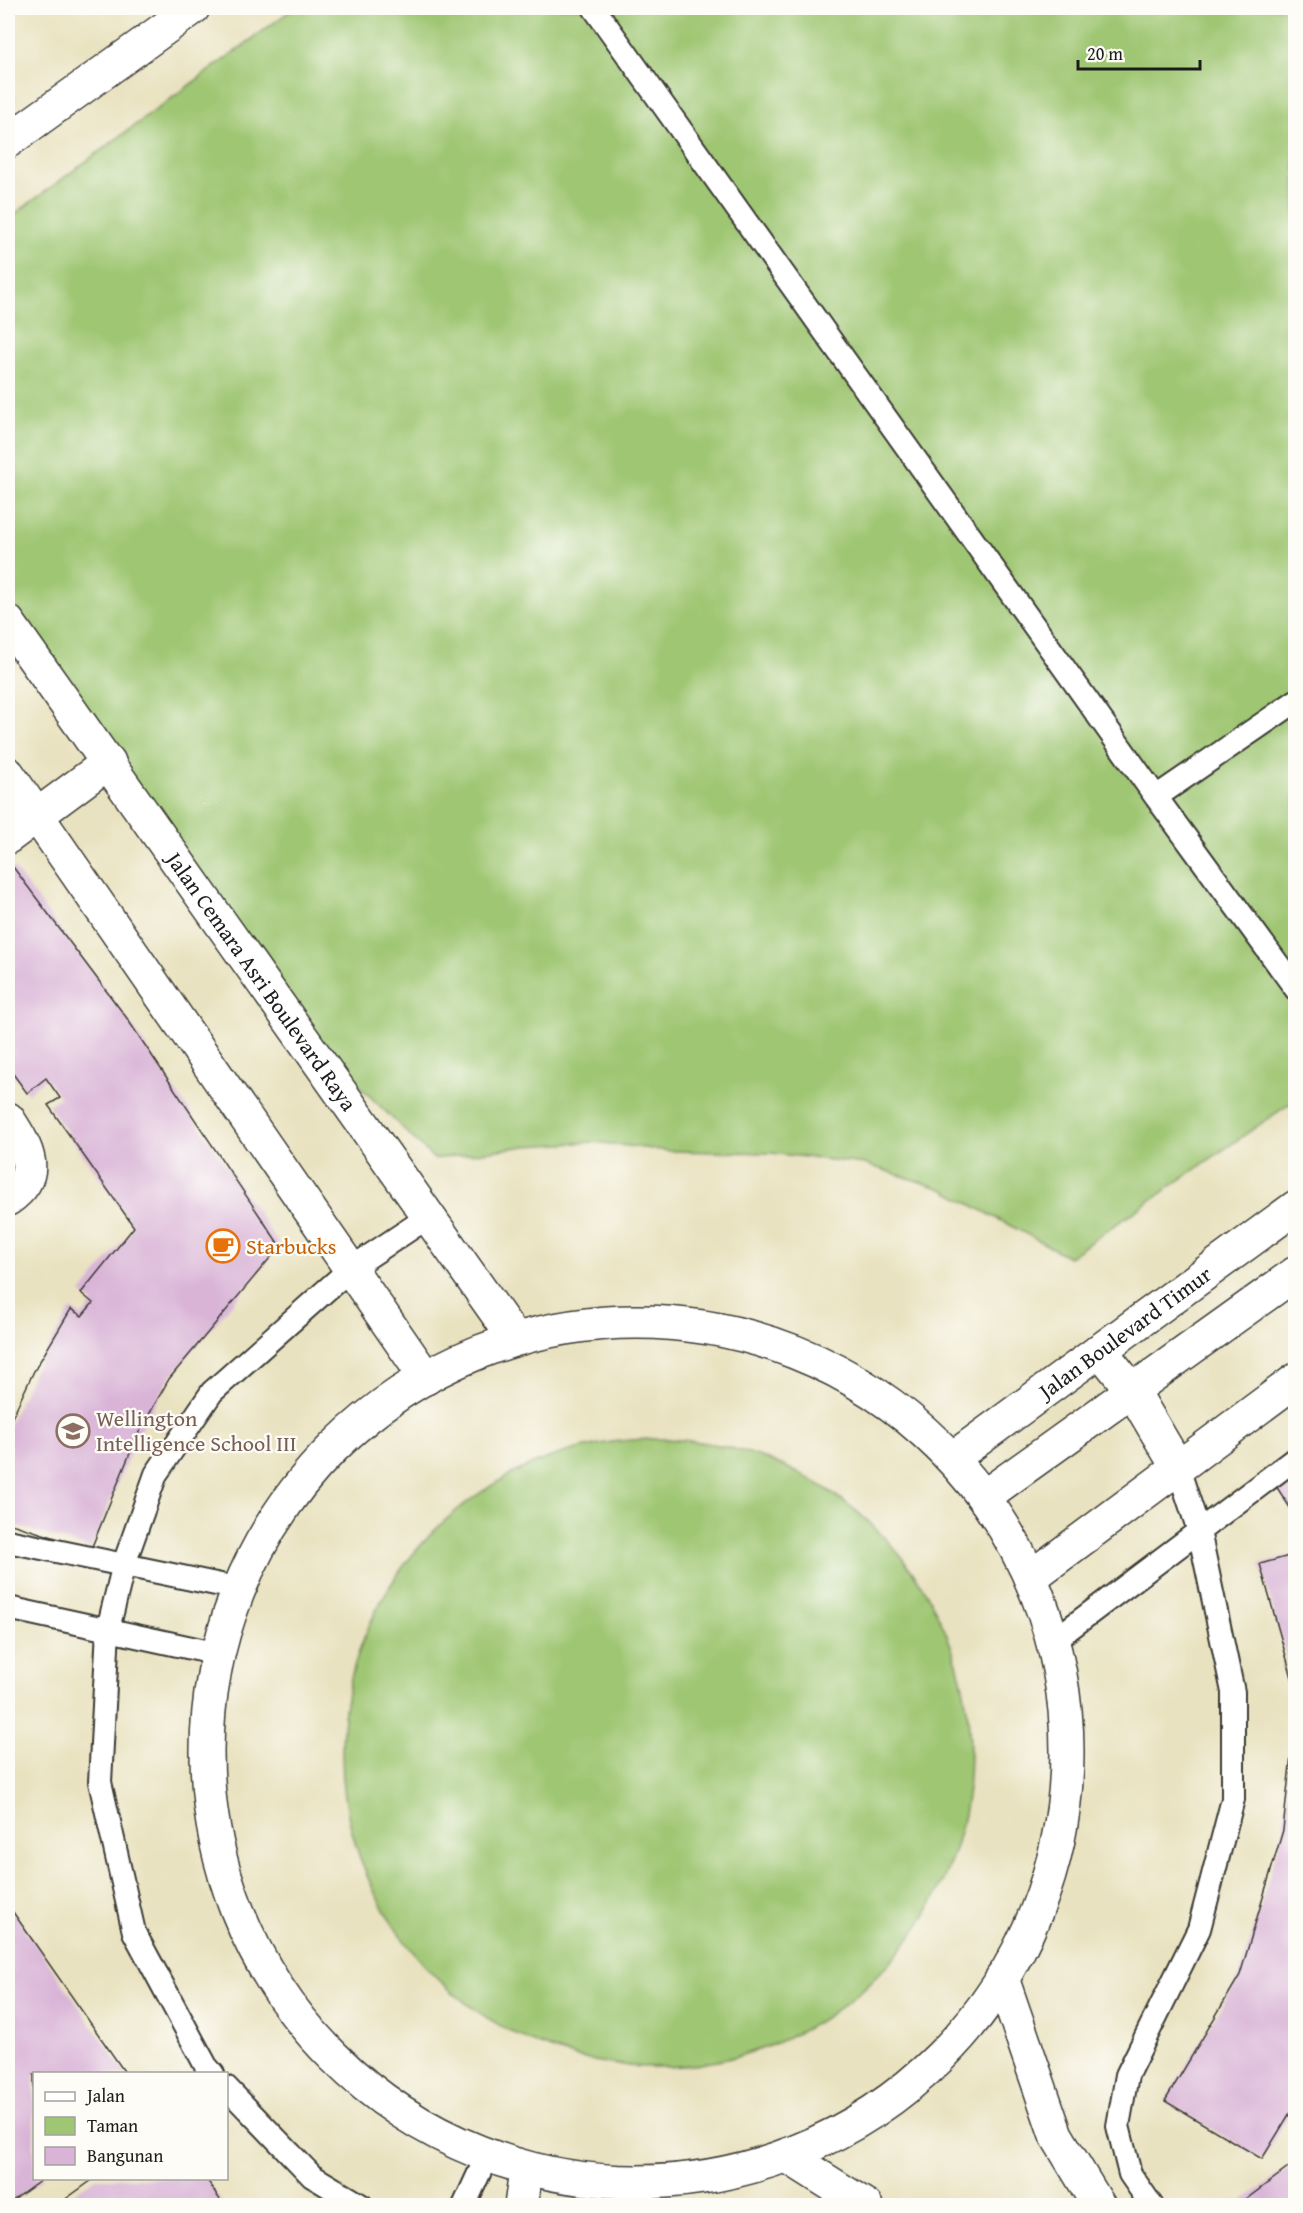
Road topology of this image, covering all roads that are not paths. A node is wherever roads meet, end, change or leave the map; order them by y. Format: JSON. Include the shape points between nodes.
{"nodes":[{"id":1,"x":193,"y":8,"type":"edge"},
{"id":2,"x":594,"y":8,"type":"edge"},
{"id":3,"x":8,"y":141,"type":"edge"},
{"id":4,"x":8,"y":622,"type":"edge"},
{"id":5,"x":1296,"y":701,"type":"edge"},
{"id":6,"x":109,"y":762,"type":"junction"},
{"id":7,"x":8,"y":774,"type":"edge"},
{"id":8,"x":1156,"y":796,"type":"junction"},
{"id":9,"x":37,"y":815,"type":"junction"},
{"id":10,"x":8,"y":837,"type":"edge"},
{"id":11,"x":1296,"y":989,"type":"edge"},
{"id":12,"x":8,"y":1119,"type":"edge"},
{"id":13,"x":8,"y":1199,"type":"edge"},
{"id":14,"x":1296,"y":1207,"type":"edge"},
{"id":15,"x":428,"y":1217,"type":"junction"},
{"id":16,"x":350,"y":1269,"type":"junction"},
{"id":17,"x":1296,"y":1273,"type":"edge"},
{"id":18,"x":515,"y":1339,"type":"junction"},
{"id":19,"x":1100,"y":1350,"type":"junction"},
{"id":20,"x":426,"y":1378,"type":"junction"},
{"id":21,"x":1296,"y":1380,"type":"edge"},
{"id":22,"x":1132,"y":1390,"type":"junction"},
{"id":23,"x":953,"y":1458,"type":"junction"},
{"id":24,"x":1296,"y":1458,"type":"edge"},
{"id":25,"x":1178,"y":1468,"type":"junction"},
{"id":26,"x":984,"y":1496,"type":"junction"},
{"id":27,"x":1199,"y":1531,"type":"junction"},
{"id":28,"x":8,"y":1541,"type":"edge"},
{"id":29,"x":124,"y":1564,"type":"junction"},
{"id":30,"x":1031,"y":1577,"type":"junction"},
{"id":31,"x":240,"y":1589,"type":"junction"},
{"id":32,"x":8,"y":1608,"type":"edge"},
{"id":33,"x":108,"y":1629,"type":"junction"},
{"id":34,"x":1053,"y":1641,"type":"junction"},
{"id":35,"x":219,"y":1654,"type":"junction"},
{"id":36,"x":1002,"y":1978,"type":"junction"},
{"id":37,"x":212,"y":2072,"type":"edge"},
{"id":38,"x":228,"y":2089,"type":"edge"},
{"id":39,"x":787,"y":2156,"type":"junction"},
{"id":40,"x":486,"y":2158,"type":"junction"},
{"id":41,"x":526,"y":2170,"type":"junction"},
{"id":42,"x":362,"y":2205,"type":"edge"},
{"id":43,"x":464,"y":2205,"type":"edge"},
{"id":44,"x":520,"y":2205,"type":"edge"},
{"id":45,"x":866,"y":2205,"type":"edge"},
{"id":46,"x":1099,"y":2205,"type":"edge"},
{"id":47,"x":1152,"y":2205,"type":"edge"}],
"edges":[{"from":1,"to":3,"type":"street"},
{"from":2,"to":8,"type":"lane"},
{"from":4,"to":6,"type":"street","name":"Jalan Cemara Asri Boulevard Raya"},
{"from":5,"to":8,"type":"lane"},
{"from":6,"to":9,"type":"street"},
{"from":6,"to":15,"type":"street","name":"Jalan Cemara Asri Boulevard Raya"},
{"from":7,"to":9,"type":"street"},
{"from":8,"to":11,"type":"lane"},
{"from":9,"to":10,"type":"street"},
{"from":9,"to":16,"type":"street"},
{"from":12,"to":13,"type":"street","via":[[28,1151],[28,1174]]},
{"from":14,"to":19,"type":"street","name":"Jalan Boulevard Timur"},
{"from":15,"to":16,"type":"lane"},
{"from":15,"to":18,"type":"street","name":"Jalan Cemara Asri Boulevard Raya"},
{"from":16,"to":20,"type":"street"},
{"from":16,"to":29,"type":"lane","via":[[212,1392],[156,1474]]},
{"from":17,"to":22,"type":"street"},
{"from":18,"to":20,"type":"street"},
{"from":18,"to":23,"type":"street","via":[[561,1328],[645,1321],[704,1325],[751,1335],[840,1370],[881,1395]]},
{"from":19,"to":22,"type":"street"},
{"from":19,"to":23,"type":"street","name":"Jalan Boulevard Timur"},
{"from":20,"to":31,"type":"street","via":[[367,1418],[315,1467],[273,1525]]},
{"from":21,"to":25,"type":"street"},
{"from":22,"to":25,"type":"street"},
{"from":22,"to":26,"type":"street"},
{"from":23,"to":26,"type":"street"},
{"from":24,"to":27,"type":"lane"},
{"from":25,"to":27,"type":"lane"},
{"from":25,"to":30,"type":"street"},
{"from":26,"to":30,"type":"street"},
{"from":27,"to":34,"type":"lane"},
{"from":27,"to":47,"type":"lane","via":[[1233,1692],[1233,1799],[1199,1929],[1127,2075],[1118,2126],[1130,2174]]},
{"from":28,"to":29,"type":"lane"},
{"from":29,"to":31,"type":"lane"},
{"from":29,"to":33,"type":"lane"},
{"from":30,"to":34,"type":"street"},
{"from":31,"to":35,"type":"street"},
{"from":32,"to":33,"type":"lane"},
{"from":33,"to":35,"type":"lane"},
{"from":33,"to":37,"type":"lane","via":[[100,1782],[134,1932]]},
{"from":34,"to":36,"type":"street","via":[[1066,1710],[1066,1780],[1056,1849],[1034,1916]]},
{"from":35,"to":40,"type":"street","via":[[208,1715],[207,1778],[215,1839],[232,1900],[257,1957],[290,2010],[331,2057],[377,2098],[429,2132]]},
{"from":36,"to":39,"type":"street","via":[[944,2053],[881,2106]]},
{"from":36,"to":46,"type":"street","via":[[1056,2135]]},
{"from":38,"to":42,"type":"lane","via":[[312,2176]]},
{"from":39,"to":41,"type":"street","via":[[723,2175],[657,2184],[592,2182]]},
{"from":39,"to":45,"type":"street"},
{"from":40,"to":41,"type":"street"},
{"from":40,"to":43,"type":"lane"},
{"from":41,"to":44,"type":"street"}]}
